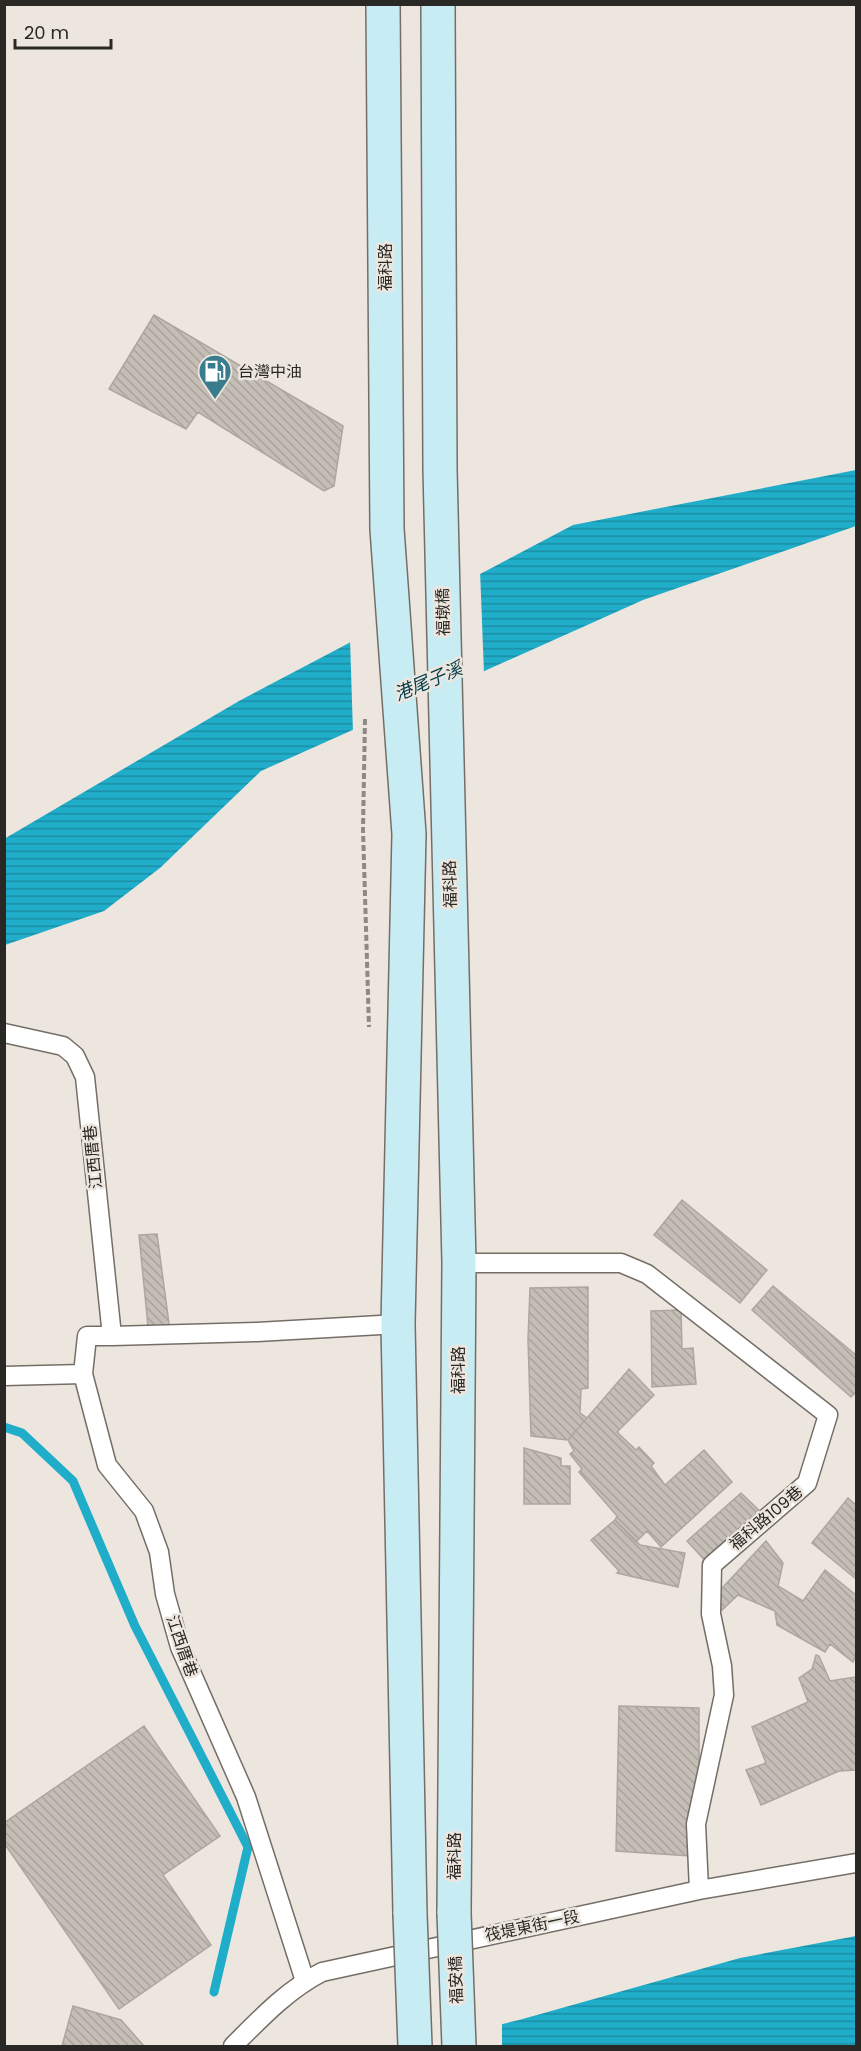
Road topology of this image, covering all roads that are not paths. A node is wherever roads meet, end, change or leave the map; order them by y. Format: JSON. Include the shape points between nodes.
{"nodes":[{"id":1,"x":383,"y":4,"type":"edge"},
{"id":2,"x":438,"y":4,"type":"edge"},
{"id":3,"x":448,"y":827,"type":"joint"},
{"id":4,"x":4,"y":1034,"type":"edge"},
{"id":5,"x":459,"y":1263,"type":"junction"},
{"id":6,"x":398,"y":1324,"type":"junction"},
{"id":7,"x":111,"y":1336,"type":"junction"},
{"id":8,"x":82,"y":1374,"type":"junction"},
{"id":9,"x":4,"y":1376,"type":"edge"},
{"id":10,"x":856,"y":1863,"type":"edge"},
{"id":11,"x":699,"y":1890,"type":"junction"},
{"id":12,"x":454,"y":1913,"type":"joint"},
{"id":13,"x":305,"y":1981,"type":"junction"},
{"id":14,"x":233,"y":2046,"type":"edge"},
{"id":15,"x":415,"y":2046,"type":"edge"},
{"id":16,"x":459,"y":2046,"type":"edge"}],
"edges":[{"from":1,"to":6,"type":"street","name":"福科路","via":[[387,529],[409,834]]},
{"from":2,"to":3,"type":"street","name":"福墩橋","via":[[440,469]]},
{"from":3,"to":5,"type":"street","name":"福科路"},
{"from":4,"to":7,"type":"lane","name":"江西厝巷","via":[[63,1046],[75,1056],[85,1077]]},
{"from":5,"to":11,"type":"lane","name":"福科路109巷","via":[[621,1263],[647,1274],[828,1415],[807,1483],[712,1565],[711,1614],[724,1695],[696,1824]]},
{"from":5,"to":12,"type":"street","name":"福科路"},
{"from":6,"to":7,"type":"lane","name":"江西厝巷"},
{"from":6,"to":15,"type":"street","bridge":true},
{"from":7,"to":8,"type":"lane","name":"江西厝巷","via":[[87,1335]]},
{"from":8,"to":9,"type":"lane"},
{"from":8,"to":13,"type":"lane","name":"江西厝巷","via":[[107,1465],[144,1510],[159,1552],[165,1594],[180,1647],[246,1797]]},
{"from":10,"to":11,"type":"lane","name":"筏堤東街一段"},
{"from":11,"to":13,"type":"lane","name":"筏堤東街一段","via":[[322,1972]]},
{"from":12,"to":16,"type":"street","name":"福安橋","bridge":true},
{"from":13,"to":14,"type":"lane","name":"筏堤東街一段"}]}
